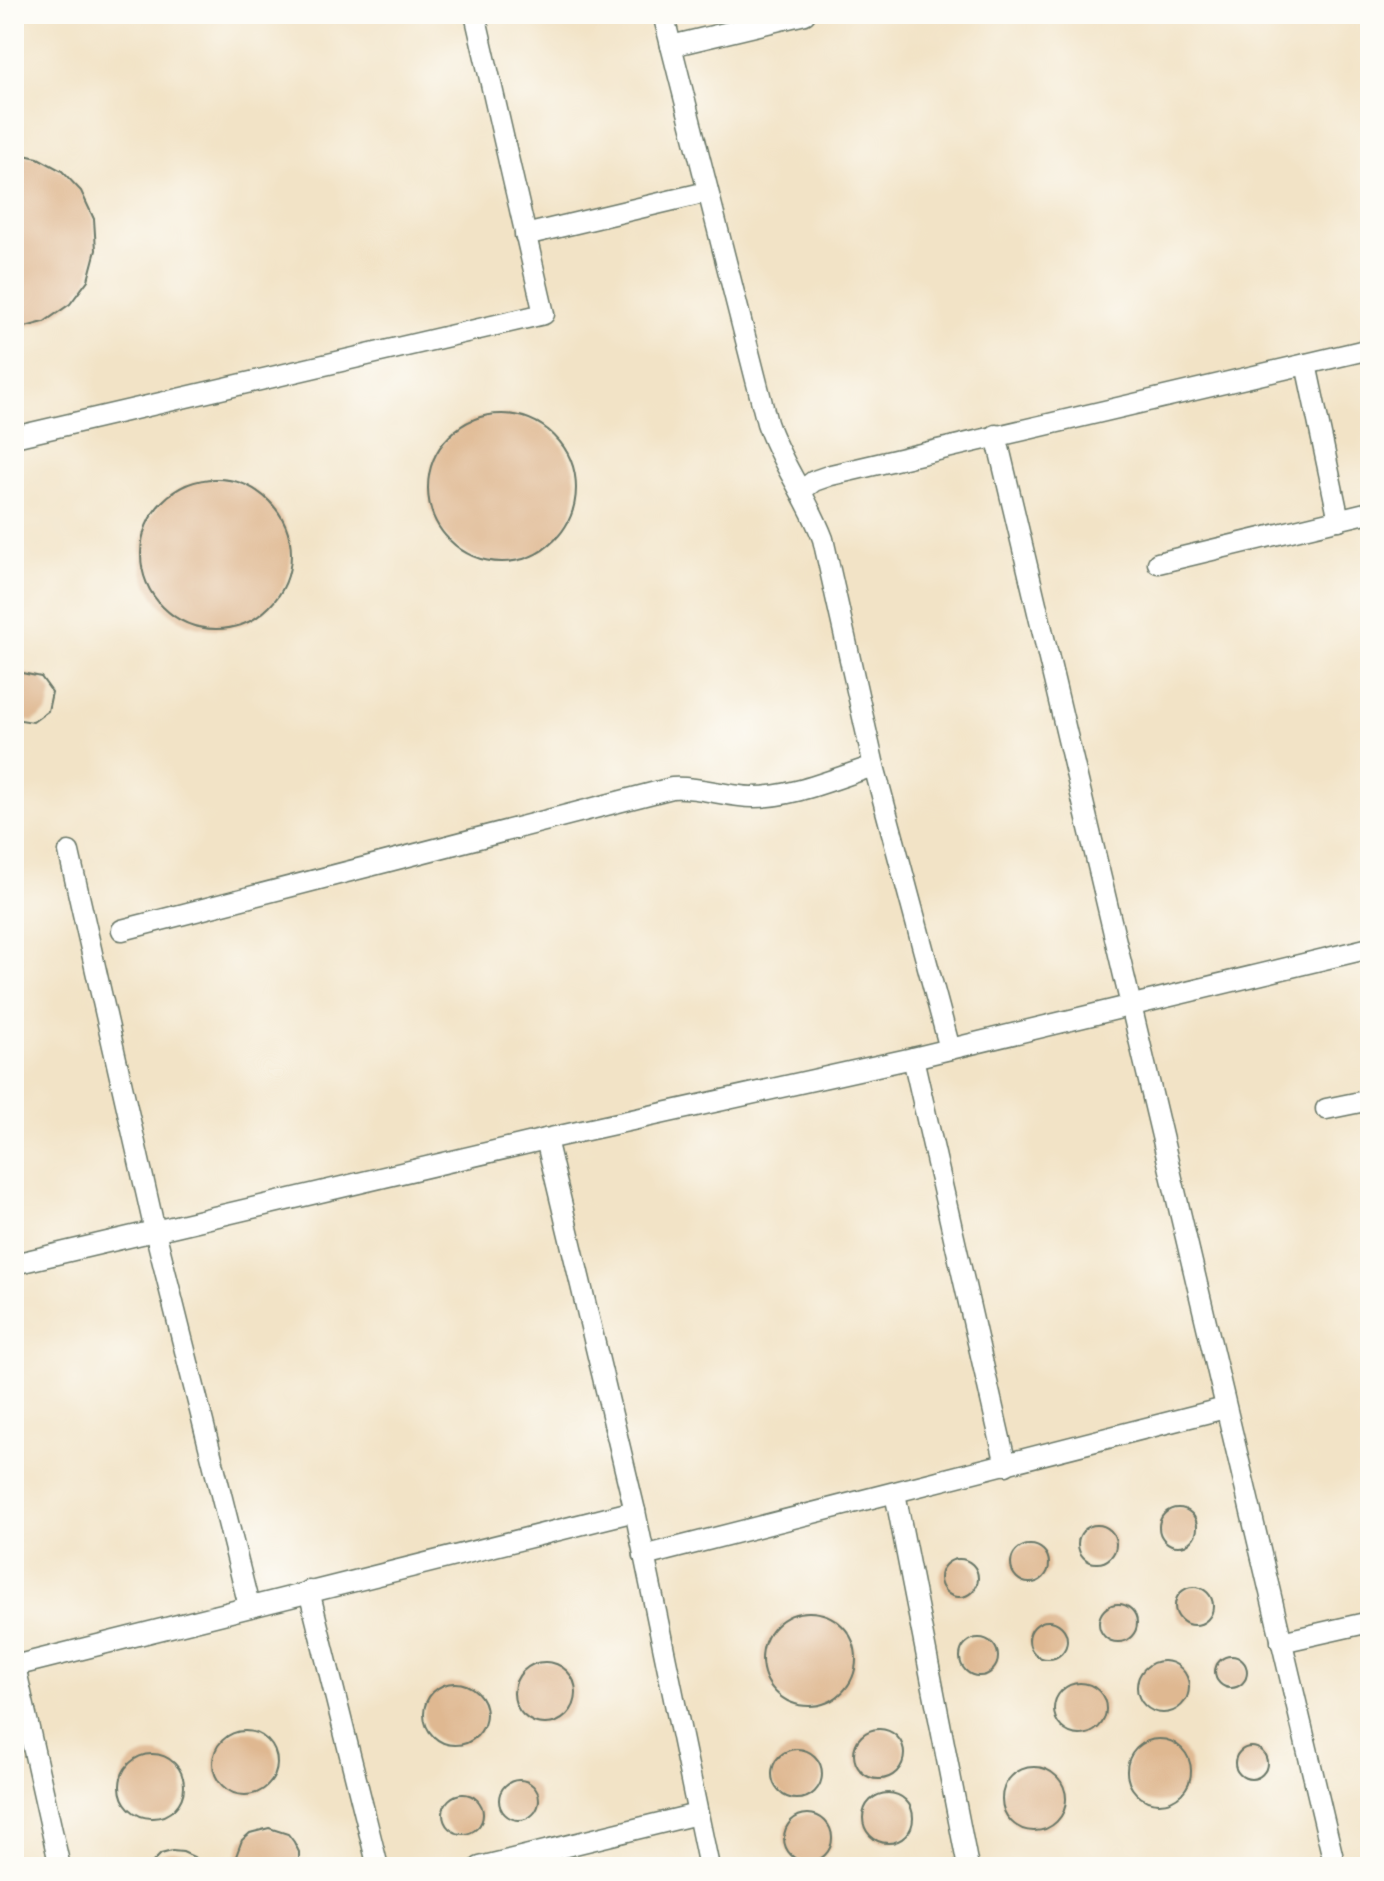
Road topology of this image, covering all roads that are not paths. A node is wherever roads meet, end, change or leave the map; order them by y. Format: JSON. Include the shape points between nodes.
{"nodes":[{"id":1,"x":475,"y":14,"type":"edge"},
{"id":2,"x":663,"y":14,"type":"edge"},
{"id":3,"x":805,"y":14,"type":"edge"},
{"id":4,"x":671,"y":46,"type":"junction"},
{"id":5,"x":707,"y":192,"type":"junction"},
{"id":6,"x":525,"y":235,"type":"junction"},
{"id":7,"x":1370,"y":349,"type":"edge"},
{"id":8,"x":1306,"y":364,"type":"junction"},
{"id":9,"x":996,"y":435,"type":"junction"},
{"id":10,"x":14,"y":437,"type":"edge"},
{"id":11,"x":801,"y":491,"type":"junction"},
{"id":12,"x":1370,"y":512,"type":"edge"},
{"id":13,"x":1339,"y":520,"type":"junction"},
{"id":14,"x":1158,"y":563,"type":"dead end"},
{"id":15,"x":874,"y":766,"type":"junction"},
{"id":16,"x":69,"y":852,"type":"dead end"},
{"id":17,"x":122,"y":930,"type":"dead end"},
{"id":18,"x":1370,"y":948,"type":"edge"},
{"id":19,"x":1129,"y":1004,"type":"junction"},
{"id":20,"x":950,"y":1049,"type":"junction"},
{"id":21,"x":913,"y":1058,"type":"junction"},
{"id":22,"x":1370,"y":1100,"type":"edge"},
{"id":23,"x":1326,"y":1109,"type":"dead end"},
{"id":24,"x":546,"y":1139,"type":"junction"},
{"id":25,"x":155,"y":1231,"type":"junction"},
{"id":26,"x":14,"y":1264,"type":"edge"},
{"id":27,"x":1225,"y":1408,"type":"junction"},
{"id":28,"x":1006,"y":1465,"type":"junction"},
{"id":29,"x":895,"y":1493,"type":"junction"},
{"id":30,"x":635,"y":1511,"type":"junction"},
{"id":31,"x":644,"y":1556,"type":"junction"},
{"id":32,"x":309,"y":1591,"type":"junction"},
{"id":33,"x":249,"y":1606,"type":"junction"},
{"id":34,"x":1370,"y":1622,"type":"edge"},
{"id":35,"x":1281,"y":1642,"type":"junction"},
{"id":36,"x":14,"y":1666,"type":"edge"},
{"id":37,"x":697,"y":1814,"type":"junction"},
{"id":38,"x":60,"y":1867,"type":"edge"},
{"id":39,"x":378,"y":1867,"type":"edge"},
{"id":40,"x":480,"y":1867,"type":"edge"},
{"id":41,"x":709,"y":1867,"type":"edge"},
{"id":42,"x":968,"y":1867,"type":"edge"},
{"id":43,"x":1335,"y":1867,"type":"edge"}],
"edges":[{"from":1,"to":6,"type":"lane"},
{"from":2,"to":4,"type":"lane"},
{"from":3,"to":4,"type":"lane"},
{"from":4,"to":5,"type":"lane"},
{"from":5,"to":6,"type":"lane"},
{"from":5,"to":11,"type":"lane","via":[[773,443]]},
{"from":6,"to":10,"type":"lane","via":[[544,314]]},
{"from":7,"to":8,"type":"lane"},
{"from":8,"to":9,"type":"lane"},
{"from":8,"to":13,"type":"lane"},
{"from":9,"to":11,"type":"lane","via":[[831,475]]},
{"from":9,"to":19,"type":"lane"},
{"from":11,"to":15,"type":"lane","via":[[823,539]]},
{"from":12,"to":13,"type":"lane"},
{"from":13,"to":14,"type":"lane"},
{"from":15,"to":17,"type":"lane","via":[[782,795],[751,798],[672,788]]},
{"from":15,"to":20,"type":"lane"},
{"from":16,"to":25,"type":"lane"},
{"from":18,"to":19,"type":"lane"},
{"from":19,"to":20,"type":"lane"},
{"from":19,"to":27,"type":"lane"},
{"from":20,"to":21,"type":"lane"},
{"from":21,"to":24,"type":"lane"},
{"from":21,"to":28,"type":"lane"},
{"from":22,"to":23,"type":"lane"},
{"from":24,"to":25,"type":"lane"},
{"from":24,"to":30,"type":"lane"},
{"from":25,"to":26,"type":"lane"},
{"from":25,"to":33,"type":"lane"},
{"from":27,"to":28,"type":"lane"},
{"from":27,"to":35,"type":"lane"},
{"from":28,"to":29,"type":"lane"},
{"from":29,"to":31,"type":"lane"},
{"from":29,"to":42,"type":"lane"},
{"from":30,"to":31,"type":"lane"},
{"from":30,"to":32,"type":"lane"},
{"from":31,"to":37,"type":"lane"},
{"from":32,"to":33,"type":"lane"},
{"from":32,"to":39,"type":"lane"},
{"from":33,"to":36,"type":"lane"},
{"from":34,"to":35,"type":"lane"},
{"from":35,"to":43,"type":"lane"},
{"from":36,"to":38,"type":"lane"},
{"from":37,"to":40,"type":"lane"},
{"from":37,"to":41,"type":"lane"}]}
